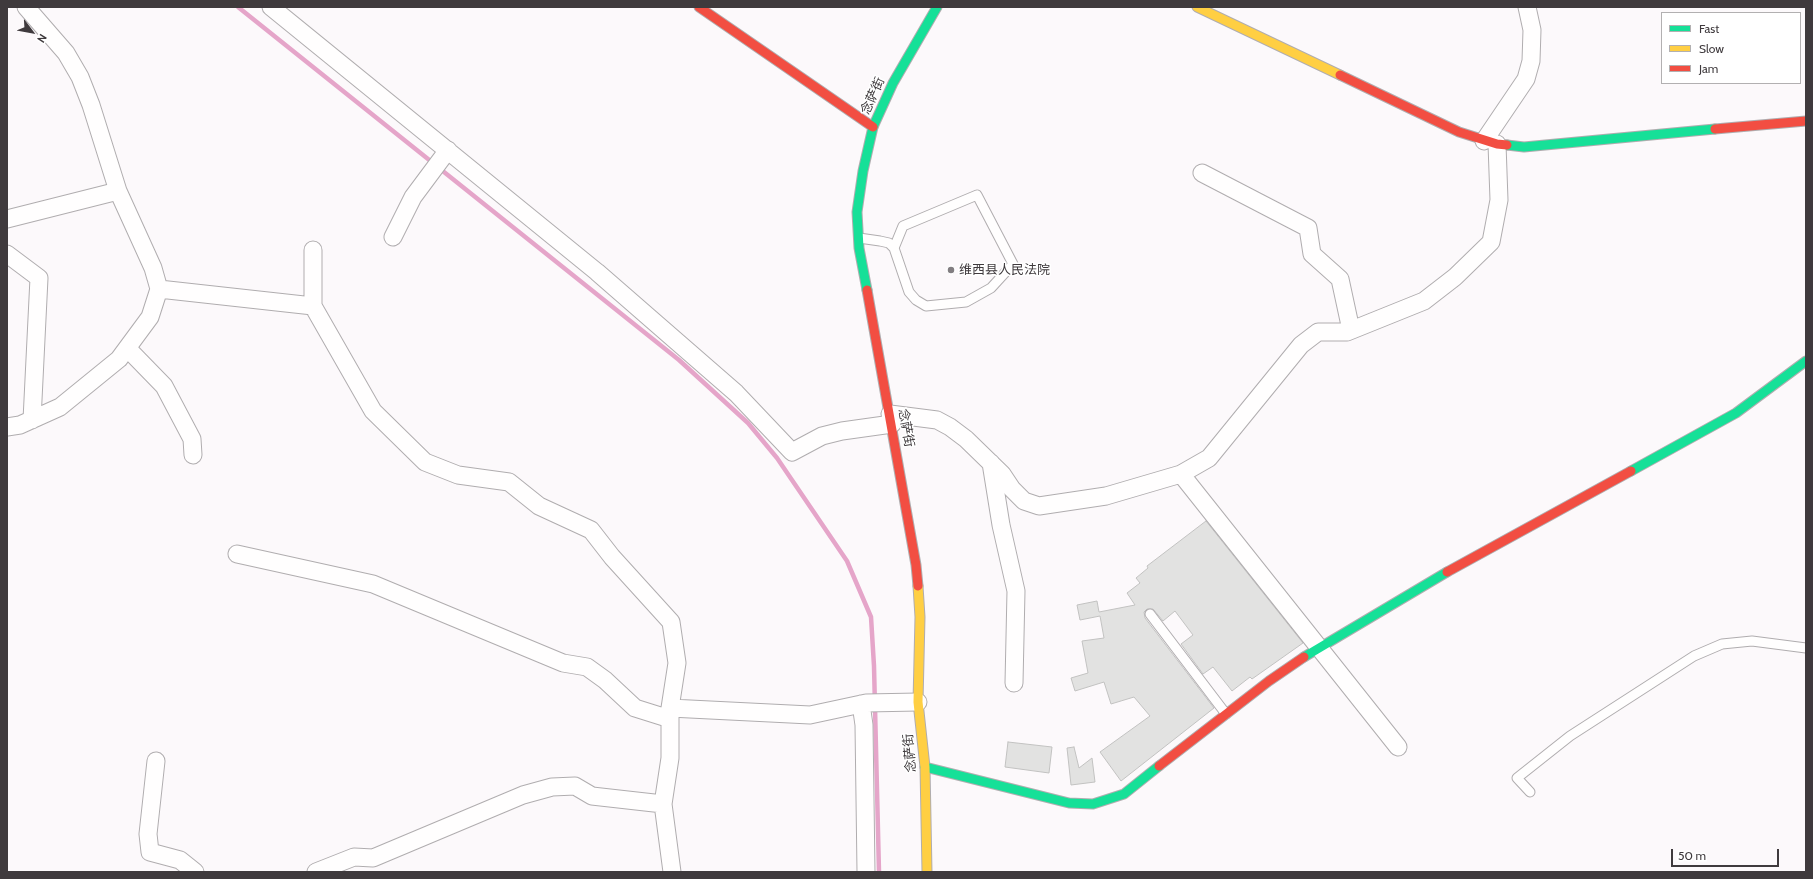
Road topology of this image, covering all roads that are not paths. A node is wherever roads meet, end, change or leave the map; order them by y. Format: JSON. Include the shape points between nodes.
{"nodes":[{"id":1,"x":26,"y":7,"type":"edge"},
{"id":2,"x":271,"y":7,"type":"edge"},
{"id":3,"x":699,"y":7,"type":"edge"},
{"id":4,"x":937,"y":7,"type":"edge"},
{"id":5,"x":1197,"y":7,"type":"edge"},
{"id":6,"x":1527,"y":7,"type":"edge"},
{"id":7,"x":1806,"y":121,"type":"edge"},
{"id":8,"x":873,"y":127,"type":"junction"},
{"id":9,"x":1490,"y":142,"type":"junction"},
{"id":10,"x":448,"y":150,"type":"junction"},
{"id":11,"x":1202,"y":173,"type":"dead end"},
{"id":12,"x":118,"y":191,"type":"junction"},
{"id":13,"x":7,"y":219,"type":"edge"},
{"id":14,"x":393,"y":237,"type":"dead end"},
{"id":15,"x":859,"y":238,"type":"junction"},
{"id":16,"x":894,"y":248,"type":"junction"},
{"id":17,"x":313,"y":250,"type":"dead end"},
{"id":18,"x":7,"y":254,"type":"edge"},
{"id":19,"x":159,"y":289,"type":"junction"},
{"id":20,"x":313,"y":306,"type":"junction"},
{"id":21,"x":1351,"y":330,"type":"junction"},
{"id":22,"x":127,"y":348,"type":"junction"},
{"id":23,"x":1806,"y":361,"type":"edge"},
{"id":24,"x":891,"y":419,"type":"junction"},
{"id":25,"x":32,"y":420,"type":"junction"},
{"id":26,"x":7,"y":427,"type":"edge"},
{"id":27,"x":193,"y":455,"type":"dead end"},
{"id":28,"x":991,"y":463,"type":"junction"},
{"id":29,"x":1181,"y":474,"type":"junction"},
{"id":30,"x":237,"y":554,"type":"dead end"},
{"id":31,"x":1150,"y":614,"type":"dead end"},
{"id":32,"x":1319,"y":647,"type":"junction"},
{"id":33,"x":1806,"y":648,"type":"edge"},
{"id":34,"x":1014,"y":684,"type":"dead end"},
{"id":35,"x":918,"y":702,"type":"junction"},
{"id":36,"x":864,"y":704,"type":"junction"},
{"id":37,"x":670,"y":713,"type":"junction"},
{"id":38,"x":1226,"y":714,"type":"junction"},
{"id":39,"x":1398,"y":748,"type":"dead end"},
{"id":40,"x":156,"y":761,"type":"dead end"},
{"id":41,"x":925,"y":767,"type":"junction"},
{"id":42,"x":1530,"y":792,"type":"dead end"},
{"id":43,"x":663,"y":804,"type":"junction"},
{"id":44,"x":195,"y":872,"type":"edge"},
{"id":45,"x":316,"y":872,"type":"edge"},
{"id":46,"x":672,"y":872,"type":"edge"},
{"id":47,"x":866,"y":872,"type":"edge"},
{"id":48,"x":927,"y":872,"type":"edge"}],
"edges":[{"from":1,"to":12,"type":"street","via":[[66,53],[80,77]]},
{"from":2,"to":10,"type":"street"},
{"from":3,"to":8,"type":"street"},
{"from":4,"to":8,"type":"street","name":"念萨街","via":[[893,82]]},
{"from":5,"to":9,"type":"street","via":[[1452,129]]},
{"from":6,"to":9,"type":"street","via":[[1532,30],[1532,61],[1526,78]]},
{"from":7,"to":9,"type":"street","via":[[1524,147]]},
{"from":8,"to":15,"type":"street","name":"念萨街","via":[[857,212]]},
{"from":9,"to":21,"type":"street","via":[[1499,200],[1491,242],[1455,277],[1424,301]]},
{"from":10,"to":14,"type":"street","via":[[413,197]]},
{"from":10,"to":24,"type":"street","via":[[698,359],[756,412],[792,452],[822,436]]},
{"from":11,"to":21,"type":"street","via":[[1308,228],[1312,254],[1340,279]]},
{"from":12,"to":13,"type":"street"},
{"from":12,"to":19,"type":"street","via":[[153,268]]},
{"from":15,"to":16,"type":"lane","via":[[889,243]]},
{"from":15,"to":24,"type":"street","name":"念萨街"},
{"from":16,"to":16,"type":"lane","via":[[903,226],[977,195],[1013,264],[991,288],[966,302],[926,306],[909,292]]},
{"from":17,"to":20,"type":"street"},
{"from":18,"to":25,"type":"street","via":[[39,278]]},
{"from":19,"to":20,"type":"street"},
{"from":19,"to":22,"type":"street","via":[[150,317]]},
{"from":20,"to":37,"type":"street","via":[[373,411],[425,462],[458,475],[509,482],[539,506],[591,530],[671,622],[677,663]]},
{"from":21,"to":29,"type":"street","via":[[1318,332],[1301,345],[1209,458]]},
{"from":22,"to":25,"type":"street","via":[[119,359],[60,408]]},
{"from":22,"to":27,"type":"street","via":[[164,386],[192,439]]},
{"from":23,"to":32,"type":"street","via":[[1736,413],[1427,583]]},
{"from":24,"to":28,"type":"street","via":[[937,420],[966,439]]},
{"from":24,"to":35,"type":"street","name":"念萨街","via":[[916,565],[920,617]]},
{"from":25,"to":26,"type":"street"},
{"from":28,"to":29,"type":"street","via":[[1024,501],[1039,506],[1106,496]]},
{"from":28,"to":34,"type":"street","via":[[1001,525],[1016,591]]},
{"from":29,"to":32,"type":"street"},
{"from":30,"to":37,"type":"street","via":[[373,584],[556,660],[587,667],[635,708]]},
{"from":31,"to":38,"type":"lane"},
{"from":32,"to":38,"type":"street","via":[[1268,681]]},
{"from":32,"to":39,"type":"street"},
{"from":33,"to":42,"type":"lane","via":[[1752,641],[1722,644],[1694,656],[1570,736],[1517,778]]},
{"from":35,"to":36,"type":"street"},
{"from":35,"to":41,"type":"street","name":"念萨街"},
{"from":36,"to":37,"type":"street","via":[[810,715]]},
{"from":36,"to":47,"type":"street"},
{"from":37,"to":43,"type":"street","via":[[670,758]]},
{"from":38,"to":41,"type":"street","via":[[1124,794],[1093,804],[1069,803]]},
{"from":40,"to":44,"type":"street","via":[[148,834],[150,852],[180,860]]},
{"from":41,"to":48,"type":"street","name":"念萨街"},
{"from":43,"to":45,"type":"street","via":[[592,796],[575,786],[552,787],[523,795],[373,858],[354,857]]},
{"from":43,"to":46,"type":"street"}]}
